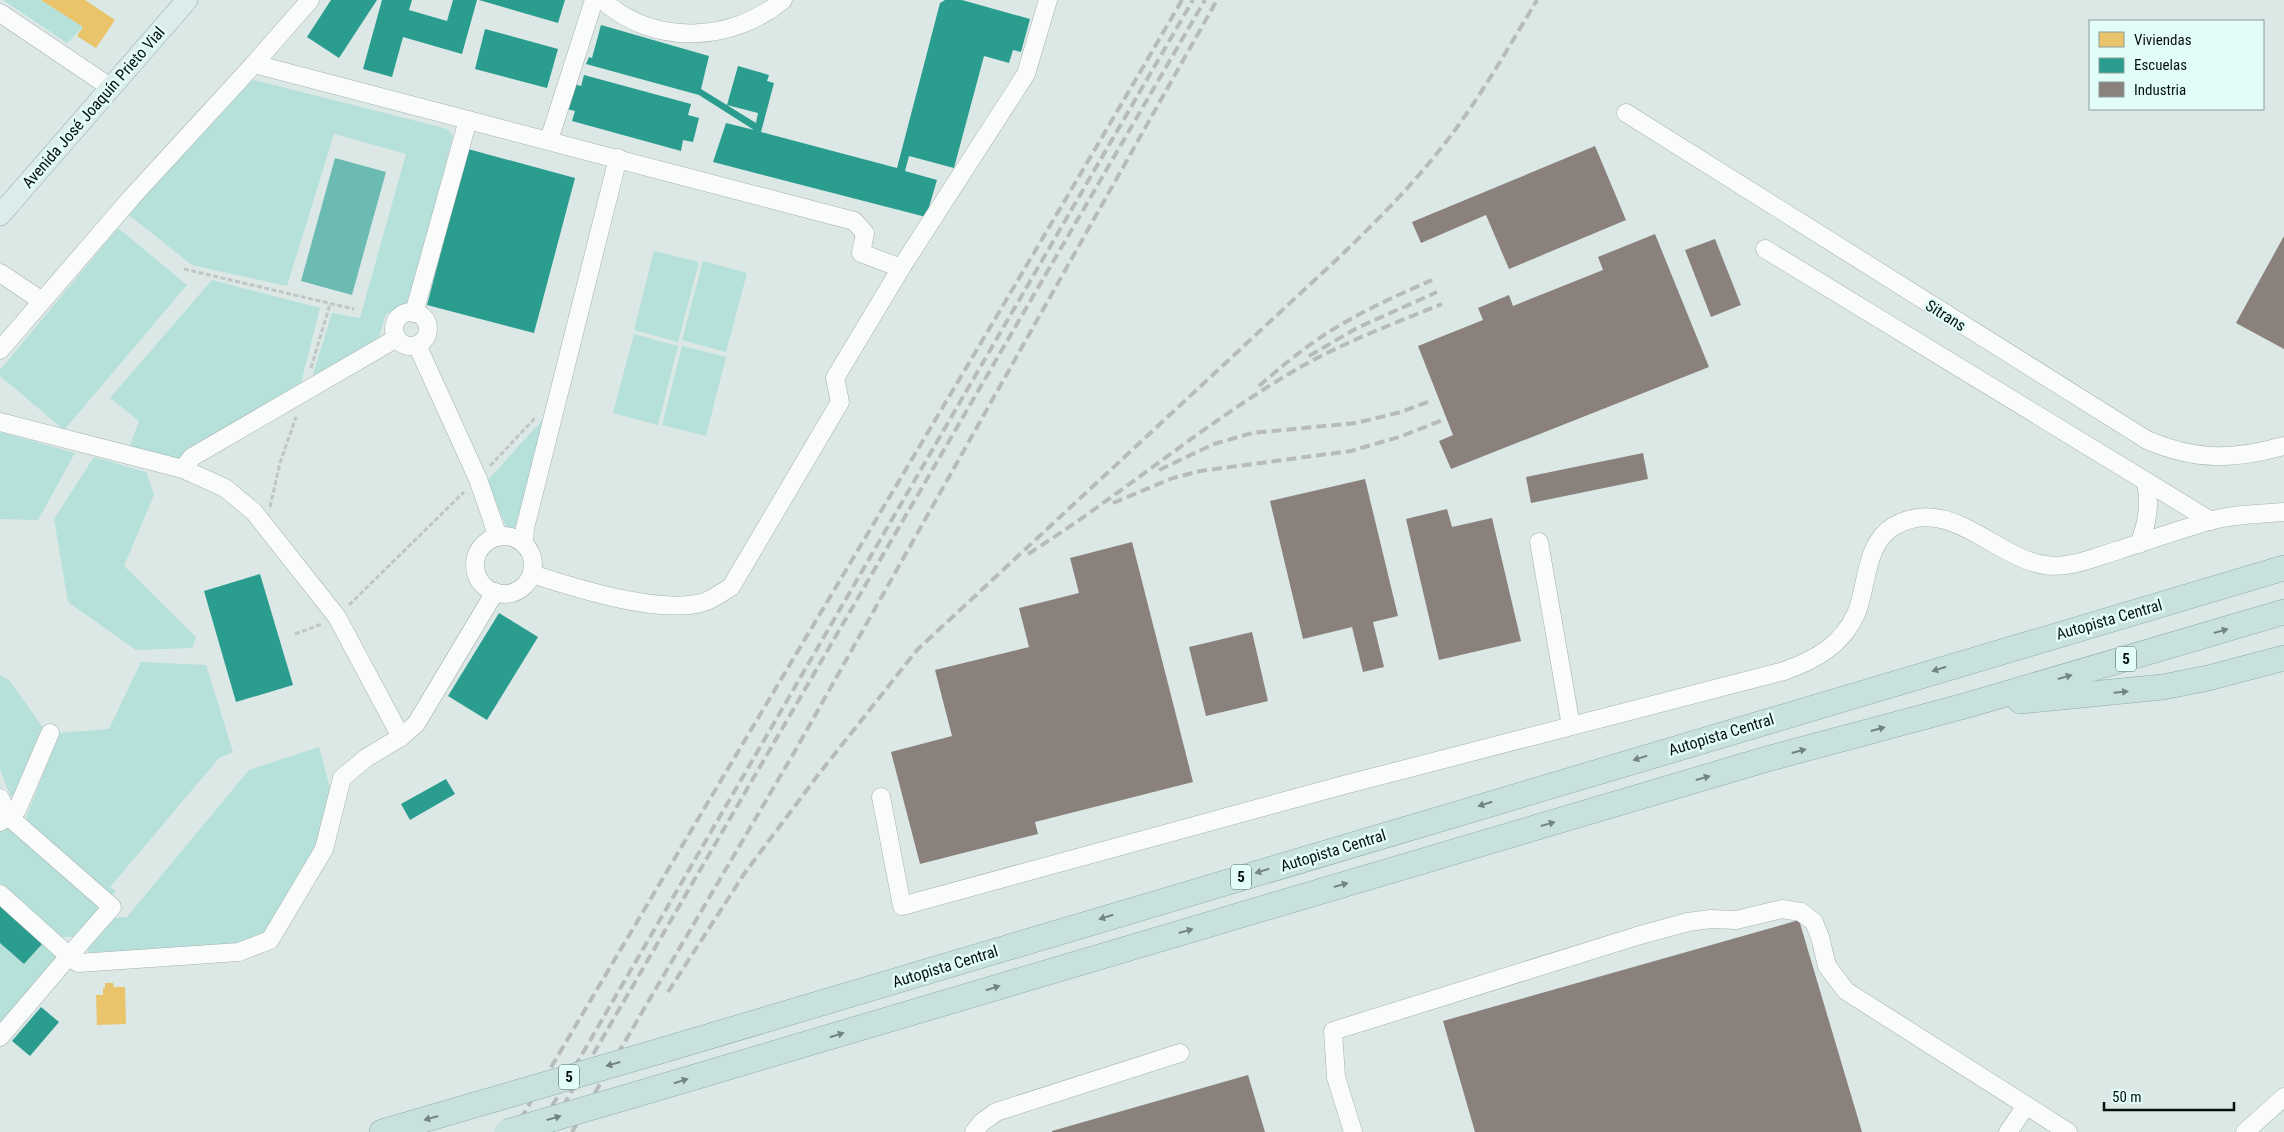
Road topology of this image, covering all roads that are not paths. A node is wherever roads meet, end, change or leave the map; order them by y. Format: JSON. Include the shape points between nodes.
{"nodes":[{"id":1,"x":310,"y":0,"type":"edge"},
{"id":2,"x":594,"y":0,"type":"edge"},
{"id":3,"x":602,"y":0,"type":"edge"},
{"id":4,"x":783,"y":0,"type":"edge"},
{"id":5,"x":1048,"y":0,"type":"edge"},
{"id":6,"x":180,"y":2,"type":"edge"},
{"id":7,"x":0,"y":13,"type":"edge"},
{"id":8,"x":254,"y":64,"type":"junction"},
{"id":9,"x":110,"y":88,"type":"junction"},
{"id":10,"x":1626,"y":113,"type":"dead end"},
{"id":11,"x":468,"y":120,"type":"junction"},
{"id":12,"x":548,"y":140,"type":"junction"},
{"id":13,"x":618,"y":158,"type":"junction"},
{"id":14,"x":4,"y":205,"type":"edge"},
{"id":15,"x":1765,"y":249,"type":"dead end"},
{"id":16,"x":901,"y":268,"type":"junction"},
{"id":17,"x":0,"y":273,"type":"edge"},
{"id":18,"x":42,"y":301,"type":"junction"},
{"id":19,"x":414,"y":313,"type":"junction"},
{"id":20,"x":397,"y":338,"type":"junction"},
{"id":21,"x":417,"y":345,"type":"junction"},
{"id":22,"x":0,"y":350,"type":"edge"},
{"id":23,"x":0,"y":422,"type":"edge"},
{"id":24,"x":2284,"y":446,"type":"edge"},
{"id":25,"x":183,"y":469,"type":"junction"},
{"id":26,"x":2146,"y":481,"type":"junction"},
{"id":27,"x":2284,"y":512,"type":"edge"},
{"id":28,"x":2211,"y":521,"type":"junction"},
{"id":29,"x":498,"y":537,"type":"junction"},
{"id":30,"x":1539,"y":542,"type":"dead end"},
{"id":31,"x":524,"y":544,"type":"junction"},
{"id":32,"x":2139,"y":544,"type":"junction"},
{"id":33,"x":2284,"y":568,"type":"edge"},
{"id":34,"x":532,"y":574,"type":"junction"},
{"id":35,"x":494,"y":592,"type":"junction"},
{"id":36,"x":2284,"y":612,"type":"edge"},
{"id":37,"x":2284,"y":658,"type":"edge"},
{"id":38,"x":1968,"y":705,"type":"junction"},
{"id":39,"x":1571,"y":726,"type":"junction"},
{"id":40,"x":50,"y":733,"type":"dead end"},
{"id":41,"x":401,"y":737,"type":"junction"},
{"id":42,"x":881,"y":797,"type":"dead end"},
{"id":43,"x":0,"y":798,"type":"edge"},
{"id":44,"x":4,"y":819,"type":"edge"},
{"id":45,"x":0,"y":894,"type":"edge"},
{"id":46,"x":70,"y":956,"type":"junction"},
{"id":47,"x":0,"y":1037,"type":"edge"},
{"id":48,"x":1180,"y":1053,"type":"dead end"},
{"id":49,"x":2284,"y":1097,"type":"edge"},
{"id":50,"x":2026,"y":1106,"type":"junction"},
{"id":51,"x":382,"y":1132,"type":"edge"},
{"id":52,"x":507,"y":1132,"type":"edge"},
{"id":53,"x":974,"y":1132,"type":"edge"},
{"id":54,"x":1353,"y":1132,"type":"edge"},
{"id":55,"x":2008,"y":1132,"type":"edge"},
{"id":56,"x":2068,"y":1132,"type":"edge"},
{"id":57,"x":2245,"y":1132,"type":"edge"}],
"edges":[{"from":1,"to":8,"type":"street"},
{"from":2,"to":12,"type":"street"},
{"from":3,"to":4,"type":"street","via":[[647,26],[702,34],[739,26]]},
{"from":5,"to":16,"type":"street","via":[[1026,74]]},
{"from":6,"to":9,"type":"main road","name":"Avenida José Joaquín Prieto Vial"},
{"from":7,"to":9,"type":"street"},
{"from":8,"to":11,"type":"street"},
{"from":8,"to":18,"type":"street"},
{"from":9,"to":14,"type":"main road","name":"Avenida José Joaquín Prieto Vial"},
{"from":10,"to":24,"type":"street","name":"Sitrans","via":[[2147,440],[2186,454],[2207,457],[2247,455]]},
{"from":11,"to":12,"type":"street"},
{"from":11,"to":19,"type":"street"},
{"from":12,"to":13,"type":"street"},
{"from":13,"to":16,"type":"street","via":[[854,221],[865,234],[861,253]]},
{"from":13,"to":31,"type":"street","via":[[525,528]]},
{"from":15,"to":26,"type":"street"},
{"from":16,"to":34,"type":"street","via":[[835,378],[840,402],[731,587],[702,603],[662,606],[584,590]]},
{"from":17,"to":18,"type":"street"},
{"from":18,"to":22,"type":"street"},
{"from":19,"to":20,"type":"street","via":[[399,317],[394,327]]},
{"from":19,"to":21,"type":"street","via":[[424,318],[428,328],[426,338]]},
{"from":20,"to":21,"type":"street","via":[[406,345]]},
{"from":20,"to":25,"type":"street","via":[[192,456]]},
{"from":21,"to":29,"type":"street","via":[[478,479]]},
{"from":23,"to":25,"type":"street"},
{"from":25,"to":41,"type":"street","via":[[225,488],[254,512],[337,618]]},
{"from":26,"to":28,"type":"street"},
{"from":26,"to":32,"type":"street","via":[[2149,505]]},
{"from":27,"to":28,"type":"street"},
{"from":28,"to":32,"type":"street"},
{"from":29,"to":31,"type":"street","via":[[516,539]]},
{"from":29,"to":35,"type":"street","via":[[483,546],[475,567],[485,586]]},
{"from":30,"to":39,"type":"street"},
{"from":31,"to":34,"type":"street","via":[[530,552]]},
{"from":32,"to":39,"type":"street","via":[[2067,565],[2043,565],[1952,522],[1910,519],[1893,527],[1878,541],[1869,562],[1856,614],[1842,636],[1820,655],[1784,671]]},
{"from":33,"to":51,"type":"highway","name":"Autopista Central","number":"5","one_way":true,"bridge":true},
{"from":34,"to":35,"type":"street","via":[[521,589],[504,594]]},
{"from":35,"to":41,"type":"street","via":[[416,724]]},
{"from":38,"to":36,"type":"highway","number":"5","one_way":true},
{"from":38,"to":37,"type":"highway","one_way":true,"via":[[2163,686]]},
{"from":52,"to":38,"type":"highway","number":"5","one_way":true,"bridge":true,"via":[[1757,762]]},
{"from":39,"to":42,"type":"street","via":[[902,906]]},
{"from":40,"to":44,"type":"street","via":[[18,810]]},
{"from":41,"to":46,"type":"street","via":[[366,758],[342,778],[324,849],[270,940],[239,952],[105,963],[78,963]]},
{"from":43,"to":44,"type":"street"},
{"from":44,"to":46,"type":"street","via":[[112,907]]},
{"from":45,"to":46,"type":"street"},
{"from":46,"to":47,"type":"street"},
{"from":48,"to":53,"type":"street","via":[[996,1112]]},
{"from":49,"to":57,"type":"street"},
{"from":50,"to":54,"type":"street","via":[[1846,991],[1827,966],[1814,922],[1801,912],[1782,909],[1736,920],[1688,922],[1636,936],[1333,1031],[1336,1077]]},
{"from":50,"to":55,"type":"street"},
{"from":50,"to":56,"type":"street"}]}
